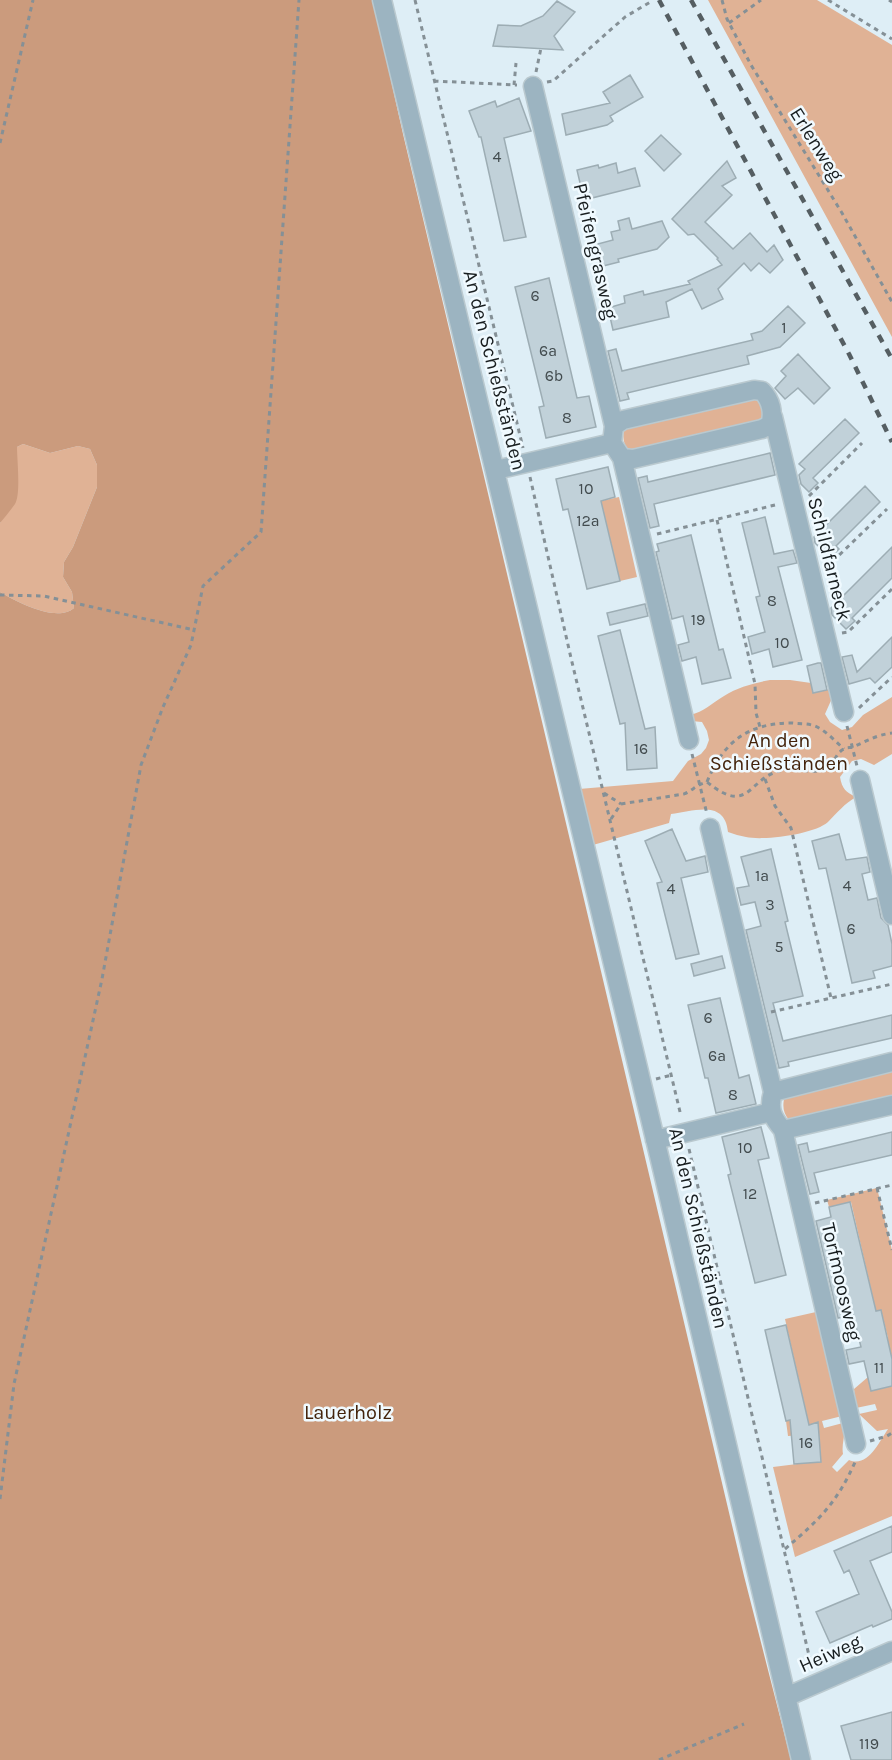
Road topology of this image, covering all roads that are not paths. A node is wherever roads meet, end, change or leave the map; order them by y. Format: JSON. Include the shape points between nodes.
{"nodes":[{"id":1,"x":382,"y":0,"type":"edge"},
{"id":2,"x":535,"y":78,"type":"road end"},
{"id":3,"x":773,"y":417,"type":"junction"},
{"id":4,"x":616,"y":443,"type":"junction"},
{"id":5,"x":496,"y":470,"type":"junction"},
{"id":6,"x":844,"y":712,"type":"road end"},
{"id":7,"x":689,"y":740,"type":"road end"},
{"id":8,"x":860,"y":780,"type":"road end"},
{"id":9,"x":710,"y":828,"type":"road end"},
{"id":10,"x":892,"y":915,"type":"edge"},
{"id":11,"x":892,"y":1062,"type":"edge"},
{"id":12,"x":773,"y":1092,"type":"junction"},
{"id":13,"x":892,"y":1105,"type":"edge"},
{"id":14,"x":771,"y":1112,"type":"junction"},
{"id":15,"x":783,"y":1130,"type":"junction"},
{"id":16,"x":655,"y":1140,"type":"junction"},
{"id":17,"x":856,"y":1444,"type":"road end"},
{"id":18,"x":892,"y":1651,"type":"edge"},
{"id":19,"x":786,"y":1697,"type":"junction"},
{"id":20,"x":801,"y":1760,"type":"edge"}],
"edges":[{"from":1,"to":5,"type":"street","name":"An den Schießständen"},
{"from":2,"to":4,"type":"street","name":"Pfeifengrasweg"},
{"from":3,"to":4,"type":"street","name":"Schildfarneck","via":[[770,425],[762,429],[633,459]]},
{"from":3,"to":4,"type":"street","name":"Schildfarneck","via":[[768,397],[762,390],[754,390],[623,420]]},
{"from":3,"to":6,"type":"street","name":"Schildfarneck"},
{"from":4,"to":5,"type":"street","name":"Schildfarneck"},
{"from":4,"to":7,"type":"street","name":"Pfeifengrasweg"},
{"from":5,"to":16,"type":"street","name":"An den Schießständen"},
{"from":8,"to":10,"type":"street"},
{"from":9,"to":12,"type":"street"},
{"from":11,"to":12,"type":"street"},
{"from":12,"to":14,"type":"street"},
{"from":13,"to":15,"type":"street"},
{"from":14,"to":15,"type":"street","name":"Torfmoosweg"},
{"from":14,"to":16,"type":"street"},
{"from":15,"to":17,"type":"street","name":"Torfmoosweg"},
{"from":16,"to":19,"type":"street","name":"An den Schießständen"},
{"from":18,"to":19,"type":"street","name":"Heiweg"},
{"from":19,"to":20,"type":"street","name":"An den Schießständen"}]}
